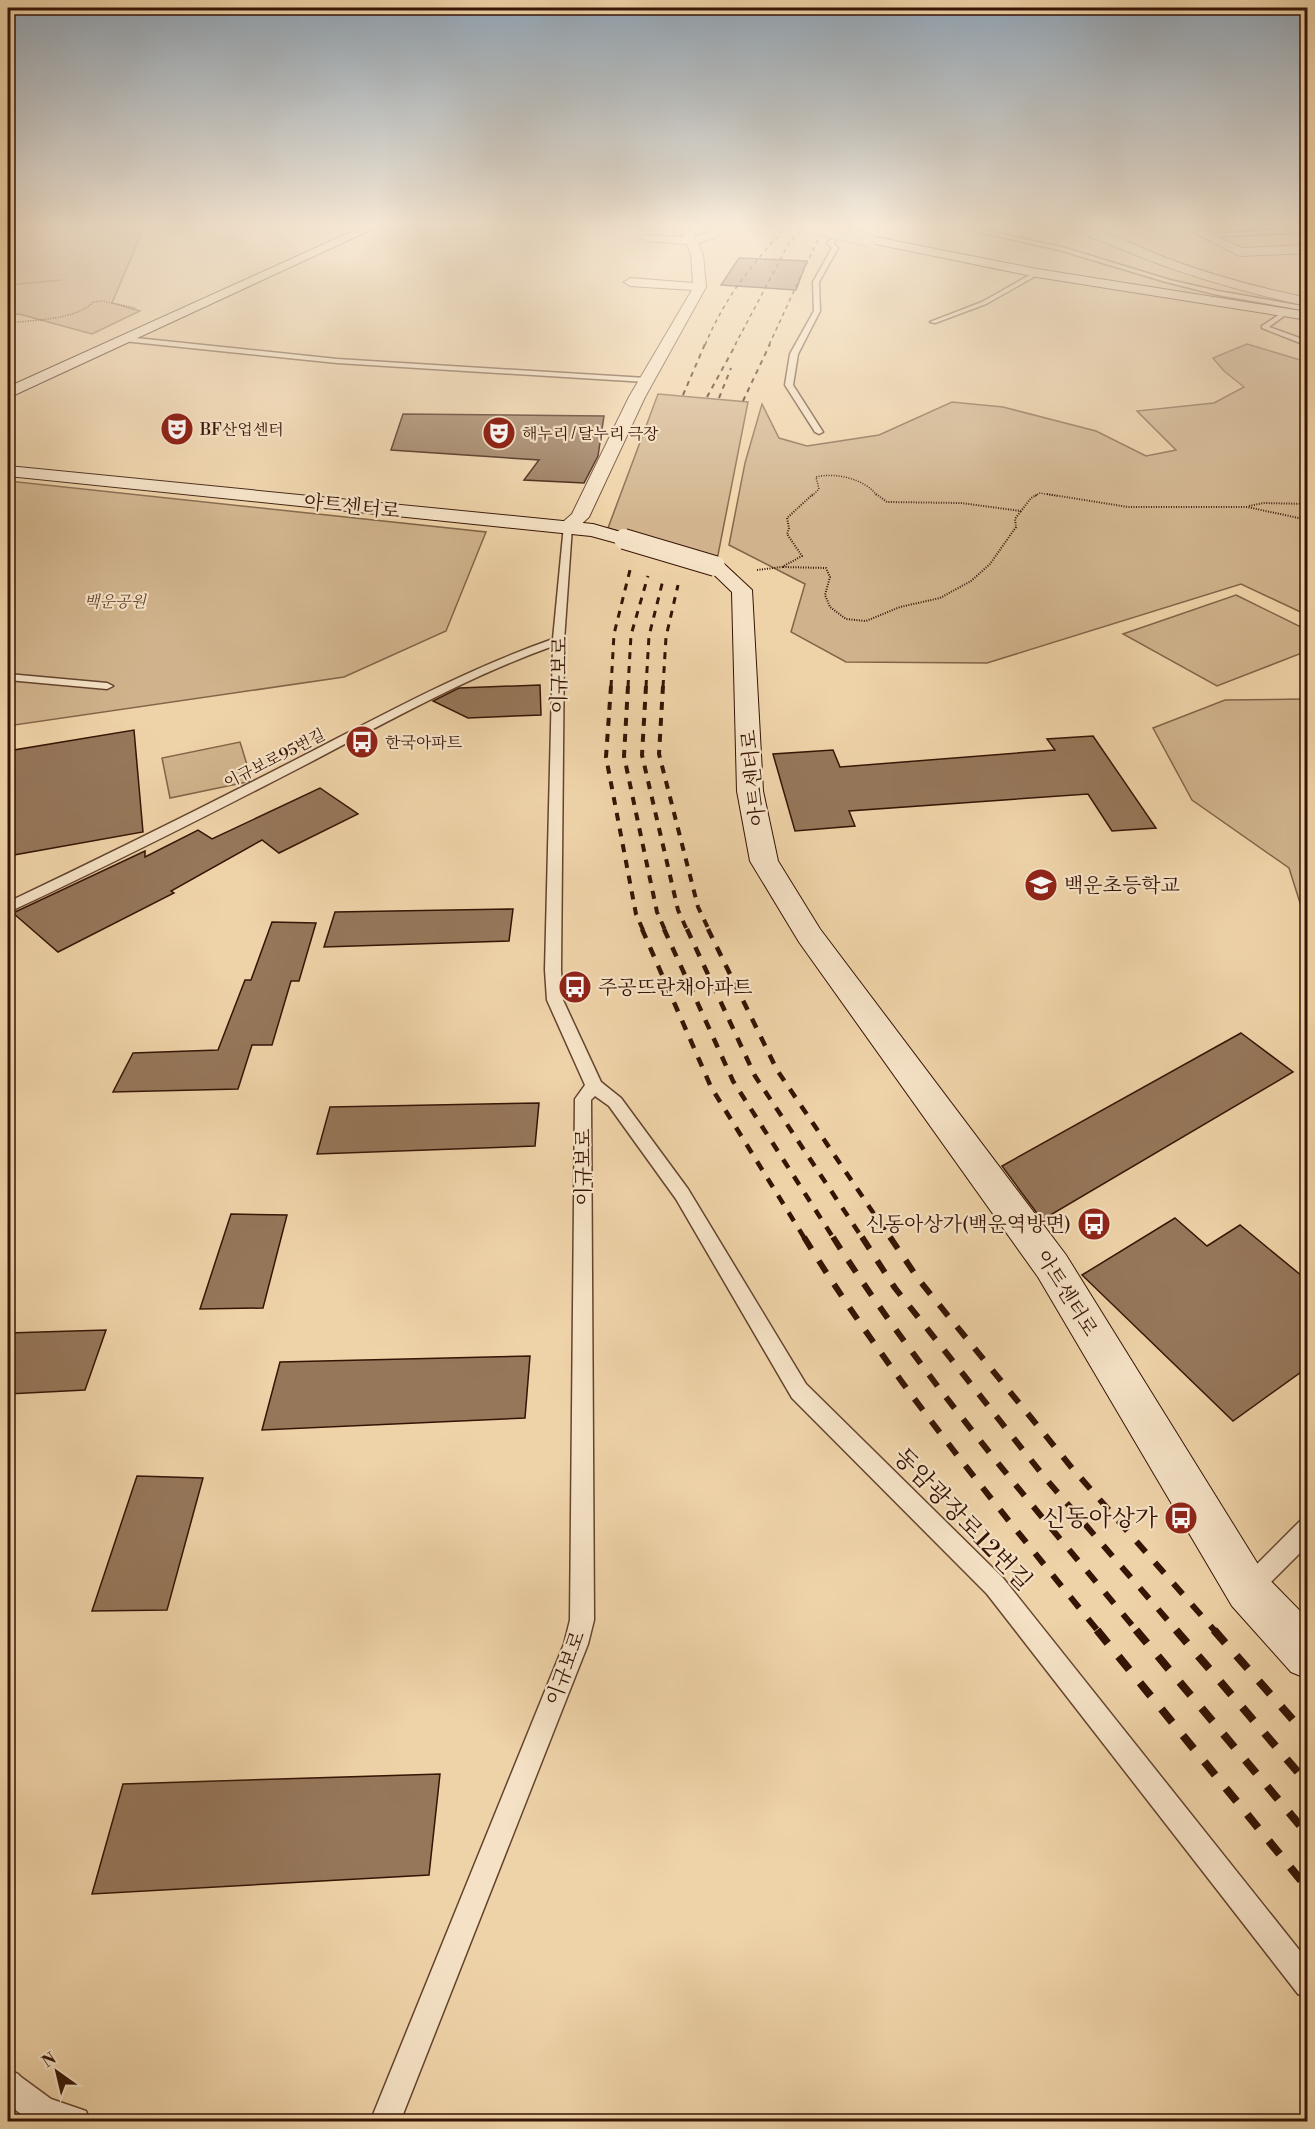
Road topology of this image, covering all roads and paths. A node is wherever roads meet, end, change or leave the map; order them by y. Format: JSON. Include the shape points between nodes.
{"nodes":[{"id":1,"x":157,"y":325,"type":"edge"},
{"id":2,"x":678,"y":325,"type":"edge"},
{"id":3,"x":809,"y":325,"type":"edge"},
{"id":4,"x":1266,"y":325,"type":"edge"},
{"id":5,"x":126,"y":339,"type":"junction"},
{"id":6,"x":1308,"y":344,"type":"edge"},
{"id":7,"x":646,"y":380,"type":"junction"},
{"id":8,"x":8,"y":393,"type":"edge"},
{"id":9,"x":819,"y":432,"type":"dead end"},
{"id":10,"x":8,"y":471,"type":"edge"},
{"id":11,"x":1308,"y":504,"type":"edge"},
{"id":12,"x":1247,"y":507,"type":"junction"},
{"id":13,"x":1021,"y":511,"type":"junction"},
{"id":14,"x":1308,"y":520,"type":"edge"},
{"id":15,"x":567,"y":527,"type":"junction"},
{"id":16,"x":732,"y":567,"type":"junction"},
{"id":17,"x":782,"y":567,"type":"junction"},
{"id":18,"x":558,"y":641,"type":"junction"},
{"id":19,"x":10,"y":680,"type":"edge"},
{"id":20,"x":107,"y":686,"type":"dead end"},
{"id":21,"x":8,"y":907,"type":"edge"},
{"id":22,"x":594,"y":1086,"type":"junction"},
{"id":23,"x":1308,"y":1528,"type":"edge"},
{"id":24,"x":1248,"y":1590,"type":"junction"},
{"id":25,"x":1308,"y":1655,"type":"edge"},
{"id":26,"x":1308,"y":1984,"type":"edge"},
{"id":27,"x":8,"y":2084,"type":"edge"},
{"id":28,"x":75,"y":2121,"type":"edge"},
{"id":29,"x":385,"y":2121,"type":"edge"}],
"edges":[{"from":1,"to":5,"type":"street"},
{"from":2,"to":7,"type":"street"},
{"from":3,"to":9,"type":"lane","via":[[794,354],[789,385]]},
{"from":4,"to":6,"type":"lane"},
{"from":5,"to":7,"type":"lane","via":[[337,361]]},
{"from":5,"to":8,"type":"street"},
{"from":7,"to":15,"type":"street","via":[[580,517]]},
{"from":10,"to":15,"type":"street","name":"아트센터로"},
{"from":11,"to":12,"type":"path","via":[[1264,503]]},
{"from":12,"to":13,"type":"path","via":[[1128,507],[1040,493]]},
{"from":12,"to":14,"type":"path"},
{"from":13,"to":17,"type":"path","via":[[1015,519],[1016,527],[980,575],[939,599],[898,607],[865,621],[850,621],[826,602],[824,592],[830,578],[826,568]]},
{"from":13,"to":17,"type":"path","via":[[962,503],[887,502],[873,489],[846,476],[822,475],[816,477],[819,489],[787,519],[787,534],[802,556]]},
{"from":15,"to":16,"type":"street","name":"아트센터로","bridge":true,"via":[[593,530]]},
{"from":15,"to":18,"type":"lane","name":"이규보로"},
{"from":16,"to":17,"type":"path"},
{"from":16,"to":24,"type":"street","name":"아트센터로","via":[[742,590],[750,791],[764,861],[809,935],[1052,1266]]},
{"from":18,"to":21,"type":"lane","name":"이규보로95번길","via":[[459,681]]},
{"from":18,"to":22,"type":"lane","name":"이규보로","via":[[555,1000]]},
{"from":19,"to":20,"type":"lane"},
{"from":22,"to":26,"type":"lane","name":"동암광장로12번길","via":[[615,1102],[682,1194],[799,1391],[995,1586]]},
{"from":22,"to":29,"type":"lane","name":"이규보로","via":[[583,1099],[582,1620],[572,1655]]},
{"from":23,"to":24,"type":"lane"},
{"from":24,"to":25,"type":"street","name":"아트센터로"},
{"from":27,"to":28,"type":"lane","via":[[43,2112]]}]}
